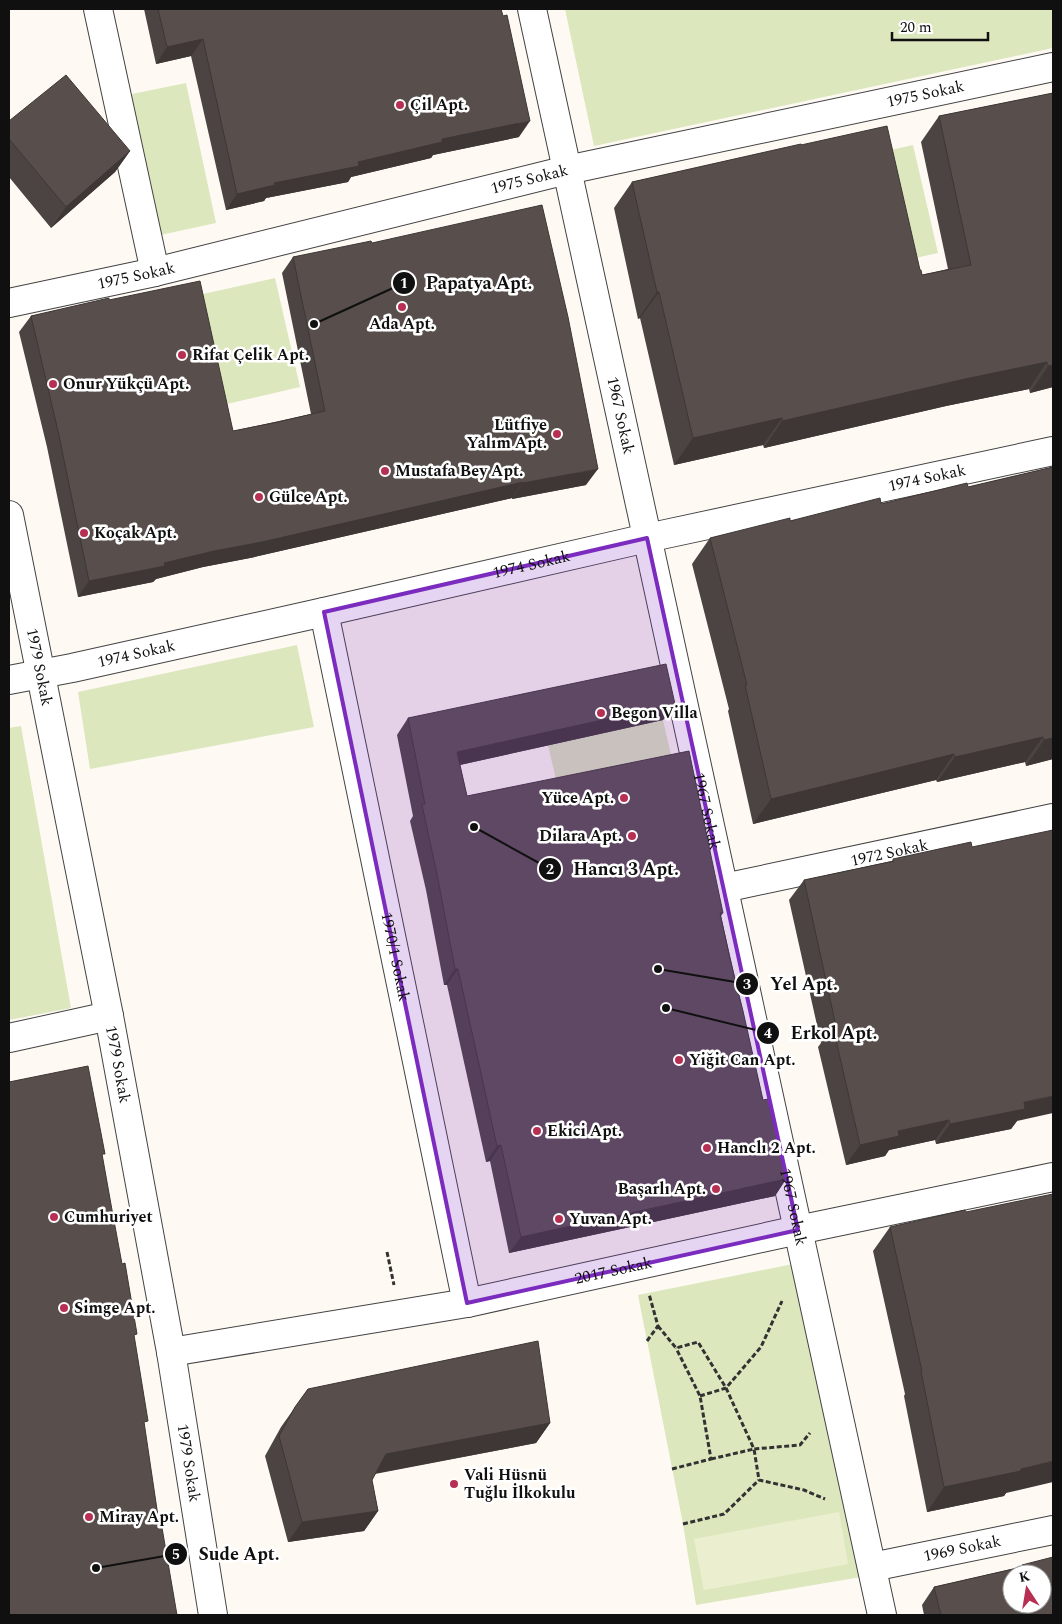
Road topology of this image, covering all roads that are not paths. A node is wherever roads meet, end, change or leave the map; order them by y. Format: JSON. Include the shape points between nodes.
{"nodes":[{"id":1,"x":98,"y":9,"type":"edge"},
{"id":2,"x":532,"y":9,"type":"edge"},
{"id":3,"x":1053,"y":67,"type":"edge"},
{"id":4,"x":567,"y":170,"type":"junction"},
{"id":5,"x":155,"y":272,"type":"junction"},
{"id":6,"x":9,"y":302,"type":"edge"},
{"id":7,"x":1053,"y":451,"type":"edge"},
{"id":8,"x":9,"y":515,"type":"edge"},
{"id":9,"x":647,"y":538,"type":"junction"},
{"id":10,"x":324,"y":612,"type":"junction"},
{"id":11,"x":41,"y":674,"type":"junction"},
{"id":12,"x":9,"y":680,"type":"edge"},
{"id":13,"x":1053,"y":818,"type":"edge"},
{"id":14,"x":724,"y":888,"type":"junction"},
{"id":15,"x":109,"y":1016,"type":"junction"},
{"id":16,"x":9,"y":1038,"type":"edge"},
{"id":17,"x":1053,"y":1177,"type":"edge"},
{"id":18,"x":798,"y":1230,"type":"junction"},
{"id":19,"x":467,"y":1303,"type":"junction"},
{"id":20,"x":171,"y":1352,"type":"junction"},
{"id":21,"x":1053,"y":1530,"type":"edge"},
{"id":22,"x":872,"y":1567,"type":"junction"},
{"id":23,"x":213,"y":1615,"type":"edge"},
{"id":24,"x":882,"y":1615,"type":"edge"}],
"edges":[{"from":1,"to":5,"type":"street"},
{"from":2,"to":4,"type":"street","name":"1967 Sokak"},
{"from":3,"to":4,"type":"street","name":"1975 Sokak"},
{"from":4,"to":5,"type":"street","name":"1975 Sokak"},
{"from":4,"to":9,"type":"street","name":"1967 Sokak"},
{"from":5,"to":6,"type":"street","name":"1975 Sokak"},
{"from":7,"to":9,"type":"street","name":"1974 Sokak"},
{"from":8,"to":11,"type":"street","name":"1979 Sokak"},
{"from":9,"to":10,"type":"street","name":"1974 Sokak"},
{"from":9,"to":14,"type":"street","name":"1967 Sokak"},
{"from":10,"to":11,"type":"street","name":"1974 Sokak"},
{"from":10,"to":19,"type":"street","name":"1970/1 Sokak"},
{"from":11,"to":12,"type":"street","name":"1974 Sokak"},
{"from":11,"to":15,"type":"street","name":"1979 Sokak"},
{"from":13,"to":14,"type":"street","name":"1972 Sokak"},
{"from":14,"to":18,"type":"street","name":"1967 Sokak"},
{"from":15,"to":16,"type":"street"},
{"from":15,"to":20,"type":"street","name":"1979 Sokak"},
{"from":17,"to":18,"type":"street","name":"2017 Sokak"},
{"from":18,"to":19,"type":"street","name":"2017 Sokak"},
{"from":18,"to":22,"type":"street","name":"1967 Sokak"},
{"from":19,"to":20,"type":"street","name":"2017 Sokak"},
{"from":20,"to":23,"type":"street","name":"1979 Sokak"},
{"from":21,"to":22,"type":"street","name":"1969 Sokak"},
{"from":22,"to":24,"type":"street","name":"1967 Sokak"}]}
